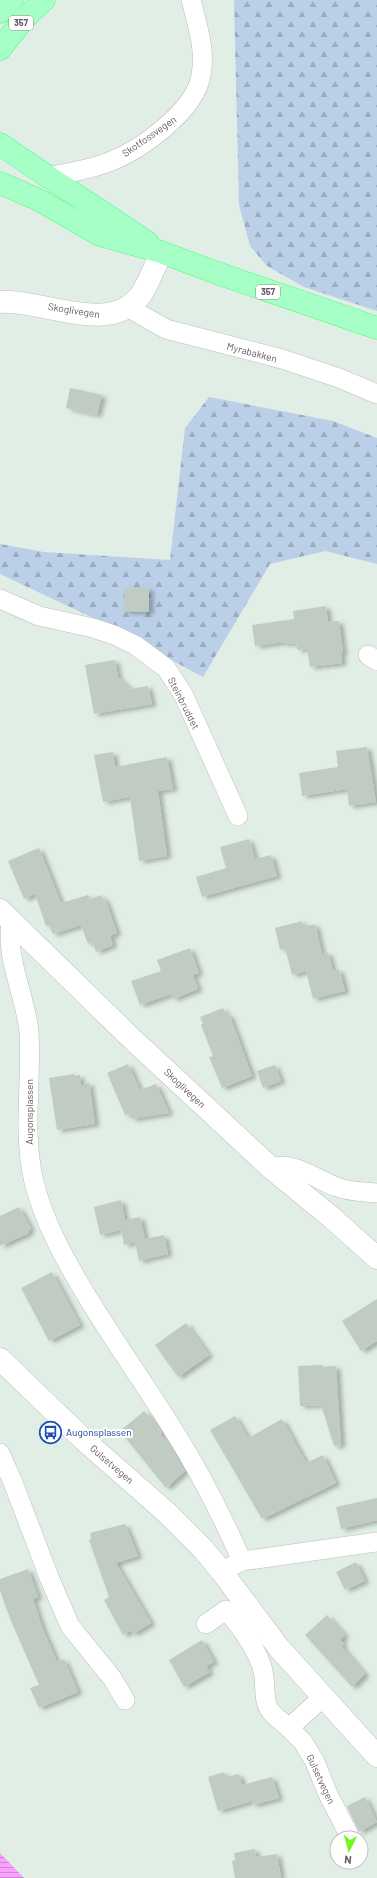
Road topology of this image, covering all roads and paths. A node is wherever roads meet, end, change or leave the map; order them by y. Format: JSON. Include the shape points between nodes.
{"nodes":[{"id":1,"x":12,"y":0,"type":"edge"},
{"id":2,"x":44,"y":0,"type":"edge"},
{"id":3,"x":191,"y":0,"type":"edge"},
{"id":4,"x":0,"y":12,"type":"edge"},
{"id":5,"x":0,"y":49,"type":"edge"},
{"id":6,"x":0,"y":144,"type":"edge"},
{"id":7,"x":47,"y":177,"type":"junction"},
{"id":8,"x":0,"y":183,"type":"edge"},
{"id":9,"x":161,"y":252,"type":"junction"},
{"id":10,"x":0,"y":302,"type":"edge"},
{"id":11,"x":129,"y":308,"type":"junction"},
{"id":12,"x":377,"y":328,"type":"edge"},
{"id":13,"x":377,"y":394,"type":"edge"},
{"id":14,"x":0,"y":599,"type":"edge"},
{"id":15,"x":238,"y":816,"type":"dead end"},
{"id":16,"x":6,"y":917,"type":"edge"},
{"id":17,"x":271,"y":1168,"type":"junction"},
{"id":18,"x":377,"y":1193,"type":"edge"},
{"id":19,"x":377,"y":1258,"type":"edge"},
{"id":20,"x":0,"y":1358,"type":"edge"},
{"id":21,"x":0,"y":1453,"type":"edge"},
{"id":22,"x":377,"y":1542,"type":"edge"},
{"id":23,"x":242,"y":1561,"type":"junction"},
{"id":24,"x":222,"y":1572,"type":"junction"},
{"id":25,"x":206,"y":1624,"type":"dead end"},
{"id":26,"x":323,"y":1697,"type":"junction"},
{"id":27,"x":125,"y":1700,"type":"dead end"},
{"id":28,"x":289,"y":1728,"type":"junction"},
{"id":29,"x":377,"y":1756,"type":"edge"},
{"id":30,"x":346,"y":1830,"type":"edge"}],
"edges":[{"from":1,"to":4,"type":"main road","number":"357"},
{"from":2,"to":5,"type":"main road","number":"357","via":[[23,20]]},
{"from":3,"to":7,"type":"street","name":"Skotfossvegen","via":[[203,60],[197,91],[190,103],[164,127],[110,162]]},
{"from":6,"to":7,"type":"main road","number":"357"},
{"from":7,"to":9,"type":"main road","number":"357"},
{"from":8,"to":9,"type":"main road","number":"357","via":[[39,200],[100,235]]},
{"from":9,"to":11,"type":"street","via":[[140,296]]},
{"from":9,"to":12,"type":"main road","number":"357"},
{"from":10,"to":11,"type":"street","name":"Skoglivegen","via":[[30,303],[99,316]]},
{"from":11,"to":13,"type":"street","name":"Myrabakken","via":[[166,329],[282,359]]},
{"from":14,"to":15,"type":"street","name":"Steinbruddet","via":[[39,616],[114,635],[135,645],[166,668],[183,694]]},
{"from":16,"to":17,"type":"street","name":"Skoglivegen"},
{"from":16,"to":23,"type":"street","name":"Augonsplassen","via":[[29,1032],[27,1108],[30,1164],[43,1210],[54,1238],[108,1331],[174,1431],[205,1484]]},
{"from":17,"to":18,"type":"street","via":[[284,1166],[338,1188]]},
{"from":17,"to":19,"type":"street","name":"Skoglivegen"},
{"from":20,"to":24,"type":"street","name":"Gulsetvegen","via":[[84,1440],[185,1531]]},
{"from":21,"to":27,"type":"street","via":[[70,1626],[112,1678]]},
{"from":22,"to":23,"type":"street"},
{"from":23,"to":24,"type":"street"},
{"from":24,"to":26,"type":"street","name":"Gulsetvegen","via":[[279,1648]]},
{"from":25,"to":28,"type":"street","name":"Gulsetvegen","via":[[226,1610],[239,1624],[257,1653],[263,1669],[266,1702],[270,1711]]},
{"from":26,"to":28,"type":"street"},
{"from":26,"to":29,"type":"street","name":"Gulsetvegen"},
{"from":28,"to":30,"type":"street","name":"Gulsetvegen","via":[[303,1742],[315,1762],[324,1788]]}]}
